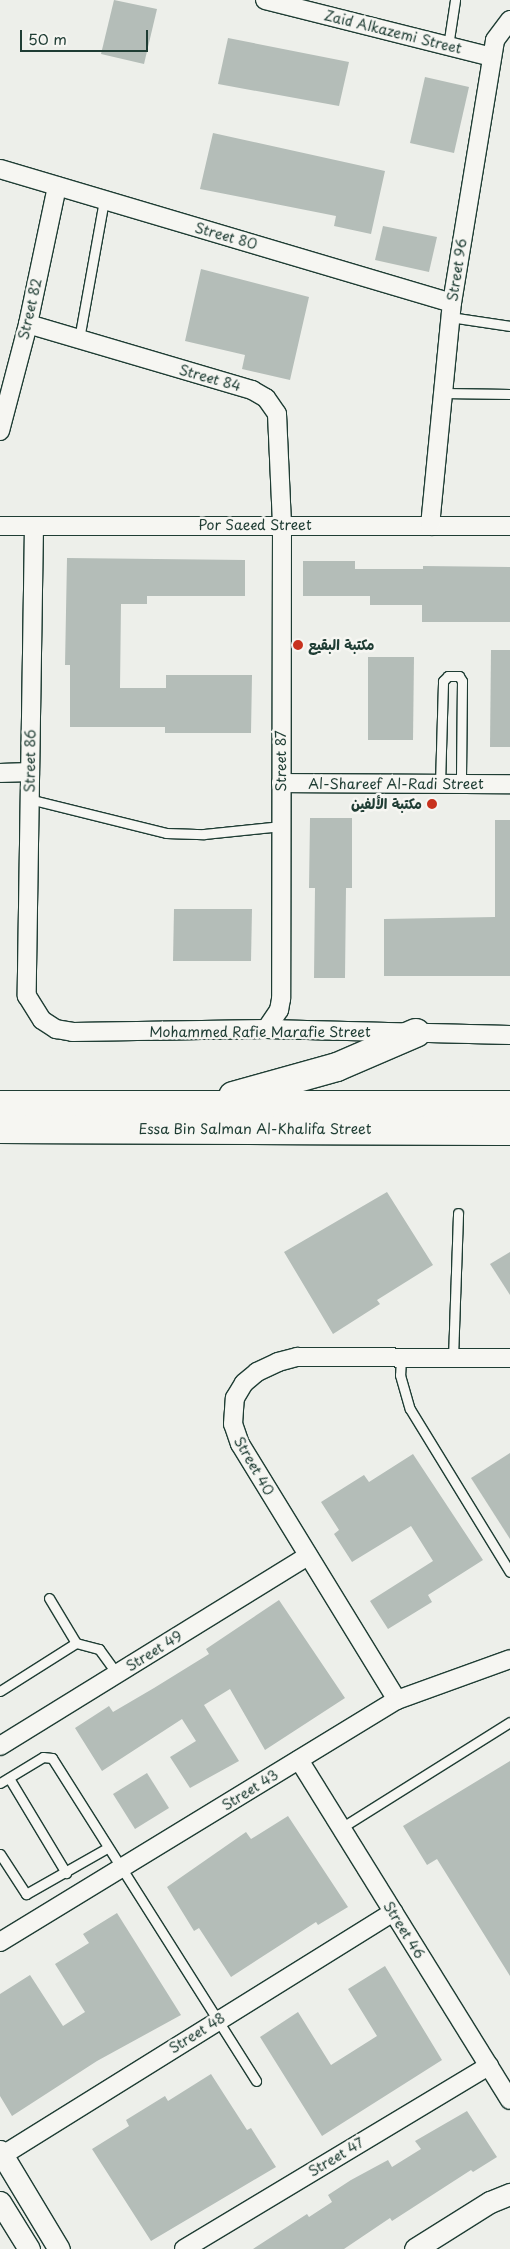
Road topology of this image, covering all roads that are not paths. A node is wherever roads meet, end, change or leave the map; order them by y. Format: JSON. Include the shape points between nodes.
{"nodes":[{"id":1,"x":265,"y":0,"type":"edge"},
{"id":2,"x":455,"y":0,"type":"edge"},
{"id":3,"x":510,"y":20,"type":"edge"},
{"id":4,"x":448,"y":46,"type":"junction"},
{"id":5,"x":492,"y":57,"type":"junction"},
{"id":6,"x":0,"y":169,"type":"edge"},
{"id":7,"x":57,"y":186,"type":"junction"},
{"id":8,"x":104,"y":200,"type":"junction"},
{"id":9,"x":451,"y":310,"type":"junction"},
{"id":10,"x":28,"y":324,"type":"junction"},
{"id":11,"x":510,"y":326,"type":"edge"},
{"id":12,"x":79,"y":339,"type":"junction"},
{"id":13,"x":443,"y":393,"type":"junction"},
{"id":14,"x":510,"y":394,"type":"edge"},
{"id":15,"x":0,"y":431,"type":"edge"},
{"id":16,"x":282,"y":524,"type":"junction"},
{"id":17,"x":0,"y":526,"type":"edge"},
{"id":18,"x":34,"y":526,"type":"junction"},
{"id":19,"x":430,"y":526,"type":"junction"},
{"id":20,"x":510,"y":526,"type":"edge"},
{"id":21,"x":0,"y":772,"type":"edge"},
{"id":22,"x":30,"y":772,"type":"junction"},
{"id":23,"x":281,"y":783,"type":"junction"},
{"id":24,"x":440,"y":784,"type":"junction"},
{"id":25,"x":461,"y":784,"type":"junction"},
{"id":26,"x":510,"y":784,"type":"edge"},
{"id":27,"x":29,"y":799,"type":"junction"},
{"id":28,"x":282,"y":826,"type":"junction"},
{"id":29,"x":27,"y":996,"type":"joint"},
{"id":30,"x":281,"y":999,"type":"junction"},
{"id":31,"x":266,"y":1029,"type":"junction"},
{"id":32,"x":302,"y":1030,"type":"junction"},
{"id":33,"x":416,"y":1034,"type":"junction"},
{"id":34,"x":510,"y":1035,"type":"edge"},
{"id":35,"x":0,"y":1105,"type":"edge"},
{"id":36,"x":201,"y":1105,"type":"junction"},
{"id":37,"x":510,"y":1105,"type":"edge"},
{"id":38,"x":0,"y":1129,"type":"edge"},
{"id":39,"x":510,"y":1131,"type":"edge"},
{"id":40,"x":458,"y":1214,"type":"dead end"},
{"id":41,"x":401,"y":1358,"type":"junction"},
{"id":42,"x":453,"y":1358,"type":"junction"},
{"id":43,"x":510,"y":1358,"type":"edge"},
{"id":44,"x":308,"y":1556,"type":"junction"},
{"id":45,"x":510,"y":1572,"type":"edge"},
{"id":46,"x":49,"y":1598,"type":"dead end"},
{"id":47,"x":76,"y":1643,"type":"junction"},
{"id":48,"x":510,"y":1659,"type":"edge"},
{"id":49,"x":117,"y":1674,"type":"junction"},
{"id":50,"x":0,"y":1691,"type":"edge"},
{"id":51,"x":397,"y":1700,"type":"junction"},
{"id":52,"x":510,"y":1722,"type":"edge"},
{"id":53,"x":0,"y":1746,"type":"edge"},
{"id":54,"x":298,"y":1760,"type":"junction"},
{"id":55,"x":9,"y":1778,"type":"junction"},
{"id":56,"x":0,"y":1783,"type":"edge"},
{"id":57,"x":341,"y":1828,"type":"junction"},
{"id":58,"x":108,"y":1848,"type":"junction"},
{"id":59,"x":0,"y":1854,"type":"edge"},
{"id":60,"x":121,"y":1869,"type":"junction"},
{"id":61,"x":66,"y":1873,"type":"junction"},
{"id":62,"x":393,"y":1912,"type":"junction"},
{"id":63,"x":0,"y":1942,"type":"edge"},
{"id":64,"x":218,"y":2020,"type":"junction"},
{"id":65,"x":489,"y":2066,"type":"junction"},
{"id":66,"x":256,"y":2081,"type":"dead end"},
{"id":67,"x":510,"y":2100,"type":"edge"},
{"id":68,"x":1,"y":2153,"type":"edge"},
{"id":69,"x":510,"y":2194,"type":"edge"},
{"id":70,"x":0,"y":2202,"type":"edge"},
{"id":71,"x":29,"y":2249,"type":"edge"},
{"id":72,"x":60,"y":2249,"type":"edge"},
{"id":73,"x":184,"y":2249,"type":"edge"},
{"id":74,"x":415,"y":2249,"type":"edge"}],
"edges":[{"from":1,"to":4,"type":"street","name":"Zaid Alkazemi Street"},
{"from":2,"to":4,"type":"lane"},
{"from":3,"to":5,"type":"street","name":"Street 96","via":[[499,32]]},
{"from":4,"to":5,"type":"street","name":"Zaid Alkazemi Street"},
{"from":5,"to":9,"type":"street","name":"Street 96"},
{"from":6,"to":7,"type":"street","name":"Street 80"},
{"from":7,"to":8,"type":"street","name":"Street 80"},
{"from":7,"to":10,"type":"street","name":"Street 82"},
{"from":8,"to":9,"type":"street","name":"Street 80"},
{"from":8,"to":12,"type":"lane"},
{"from":9,"to":11,"type":"lane"},
{"from":9,"to":13,"type":"street","name":"Street 96"},
{"from":10,"to":12,"type":"street","name":"Street 84"},
{"from":10,"to":15,"type":"street","name":"Street 82"},
{"from":12,"to":16,"type":"street","name":"Street 84","via":[[252,390],[266,398],[275,408],[280,430]]},
{"from":13,"to":14,"type":"lane"},
{"from":13,"to":19,"type":"street","name":"Street 96"},
{"from":16,"to":18,"type":"street","name":"Por Saeed Street"},
{"from":16,"to":19,"type":"street","name":"Por Saeed Street"},
{"from":16,"to":23,"type":"street","name":"Street 87"},
{"from":17,"to":18,"type":"street","name":"Por Saeed Street"},
{"from":18,"to":22,"type":"street","name":"Street 86"},
{"from":19,"to":20,"type":"street","name":"Por Saeed Street"},
{"from":21,"to":22,"type":"street"},
{"from":22,"to":27,"type":"street","name":"Street 86"},
{"from":23,"to":24,"type":"street","name":"Al-Shareef Al-Radi Street"},
{"from":23,"to":28,"type":"street","name":"Street 87"},
{"from":24,"to":25,"type":"street","name":"Al-Shareef Al-Radi Street"},
{"from":24,"to":25,"type":"lane","via":[[443,681],[448,676],[459,676],[462,681]]},
{"from":25,"to":26,"type":"street","name":"Al-Shareef Al-Radi Street"},
{"from":27,"to":28,"type":"lane","via":[[166,833],[204,834]]},
{"from":27,"to":29,"type":"street","name":"Street 86"},
{"from":28,"to":30,"type":"street","name":"Street 87"},
{"from":29,"to":31,"type":"street","name":"Mohammed Rafie Marafie Street","via":[[42,1020],[63,1031]]},
{"from":30,"to":31,"type":"street","name":"Street 87","via":[[274,1021]]},
{"from":30,"to":32,"type":"street"},
{"from":31,"to":32,"type":"street","name":"Mohammed Rafie Marafie Street"},
{"from":32,"to":33,"type":"street","name":"Mohammed Rafie Marafie Street"},
{"from":33,"to":34,"type":"street","name":"Mohammed Rafie Marafie Street"},
{"from":33,"to":36,"type":"highway","via":[[337,1067]]},
{"from":35,"to":36,"type":"highway","name":"Essa Bin Salman Al-Khalifa Street"},
{"from":36,"to":37,"type":"highway","name":"Essa Bin Salman Al-Khalifa Street"},
{"from":38,"to":39,"type":"highway","name":"Essa Bin Salman Al-Khalifa Street"},
{"from":40,"to":42,"type":"lane"},
{"from":41,"to":42,"type":"street","name":"Street 40"},
{"from":41,"to":44,"type":"street","name":"Street 40","via":[[287,1359],[250,1377],[235,1398],[232,1416],[237,1439]]},
{"from":41,"to":45,"type":"lane","via":[[400,1375],[410,1409]]},
{"from":42,"to":43,"type":"street","name":"Street 40"},
{"from":44,"to":49,"type":"street","name":"Street 49"},
{"from":44,"to":51,"type":"street","name":"Street 40"},
{"from":46,"to":47,"type":"lane"},
{"from":47,"to":49,"type":"lane","via":[[100,1649]]},
{"from":47,"to":50,"type":"lane"},
{"from":48,"to":51,"type":"street","name":"Street 43"},
{"from":49,"to":53,"type":"street","name":"Street 49"},
{"from":51,"to":54,"type":"street","name":"Street 43"},
{"from":52,"to":57,"type":"lane"},
{"from":54,"to":57,"type":"street","name":"Street 46"},
{"from":54,"to":60,"type":"street","name":"Street 43"},
{"from":55,"to":56,"type":"lane"},
{"from":55,"to":58,"type":"lane","via":[[43,1756],[52,1758]]},
{"from":55,"to":61,"type":"lane"},
{"from":57,"to":62,"type":"street","name":"Street 46"},
{"from":58,"to":60,"type":"lane"},
{"from":58,"to":61,"type":"lane"},
{"from":59,"to":61,"type":"lane","via":[[26,1894]]},
{"from":60,"to":63,"type":"street","name":"Street 43"},
{"from":60,"to":64,"type":"lane"},
{"from":62,"to":64,"type":"street","name":"Street 48"},
{"from":62,"to":65,"type":"street","name":"Street 46"},
{"from":64,"to":66,"type":"lane"},
{"from":64,"to":68,"type":"street","name":"Street 48"},
{"from":65,"to":67,"type":"street","name":"Street 46"},
{"from":65,"to":73,"type":"street","name":"Street 47"},
{"from":68,"to":72,"type":"street"},
{"from":69,"to":74,"type":"street","via":[[490,2202]]},
{"from":70,"to":71,"type":"street"}]}
